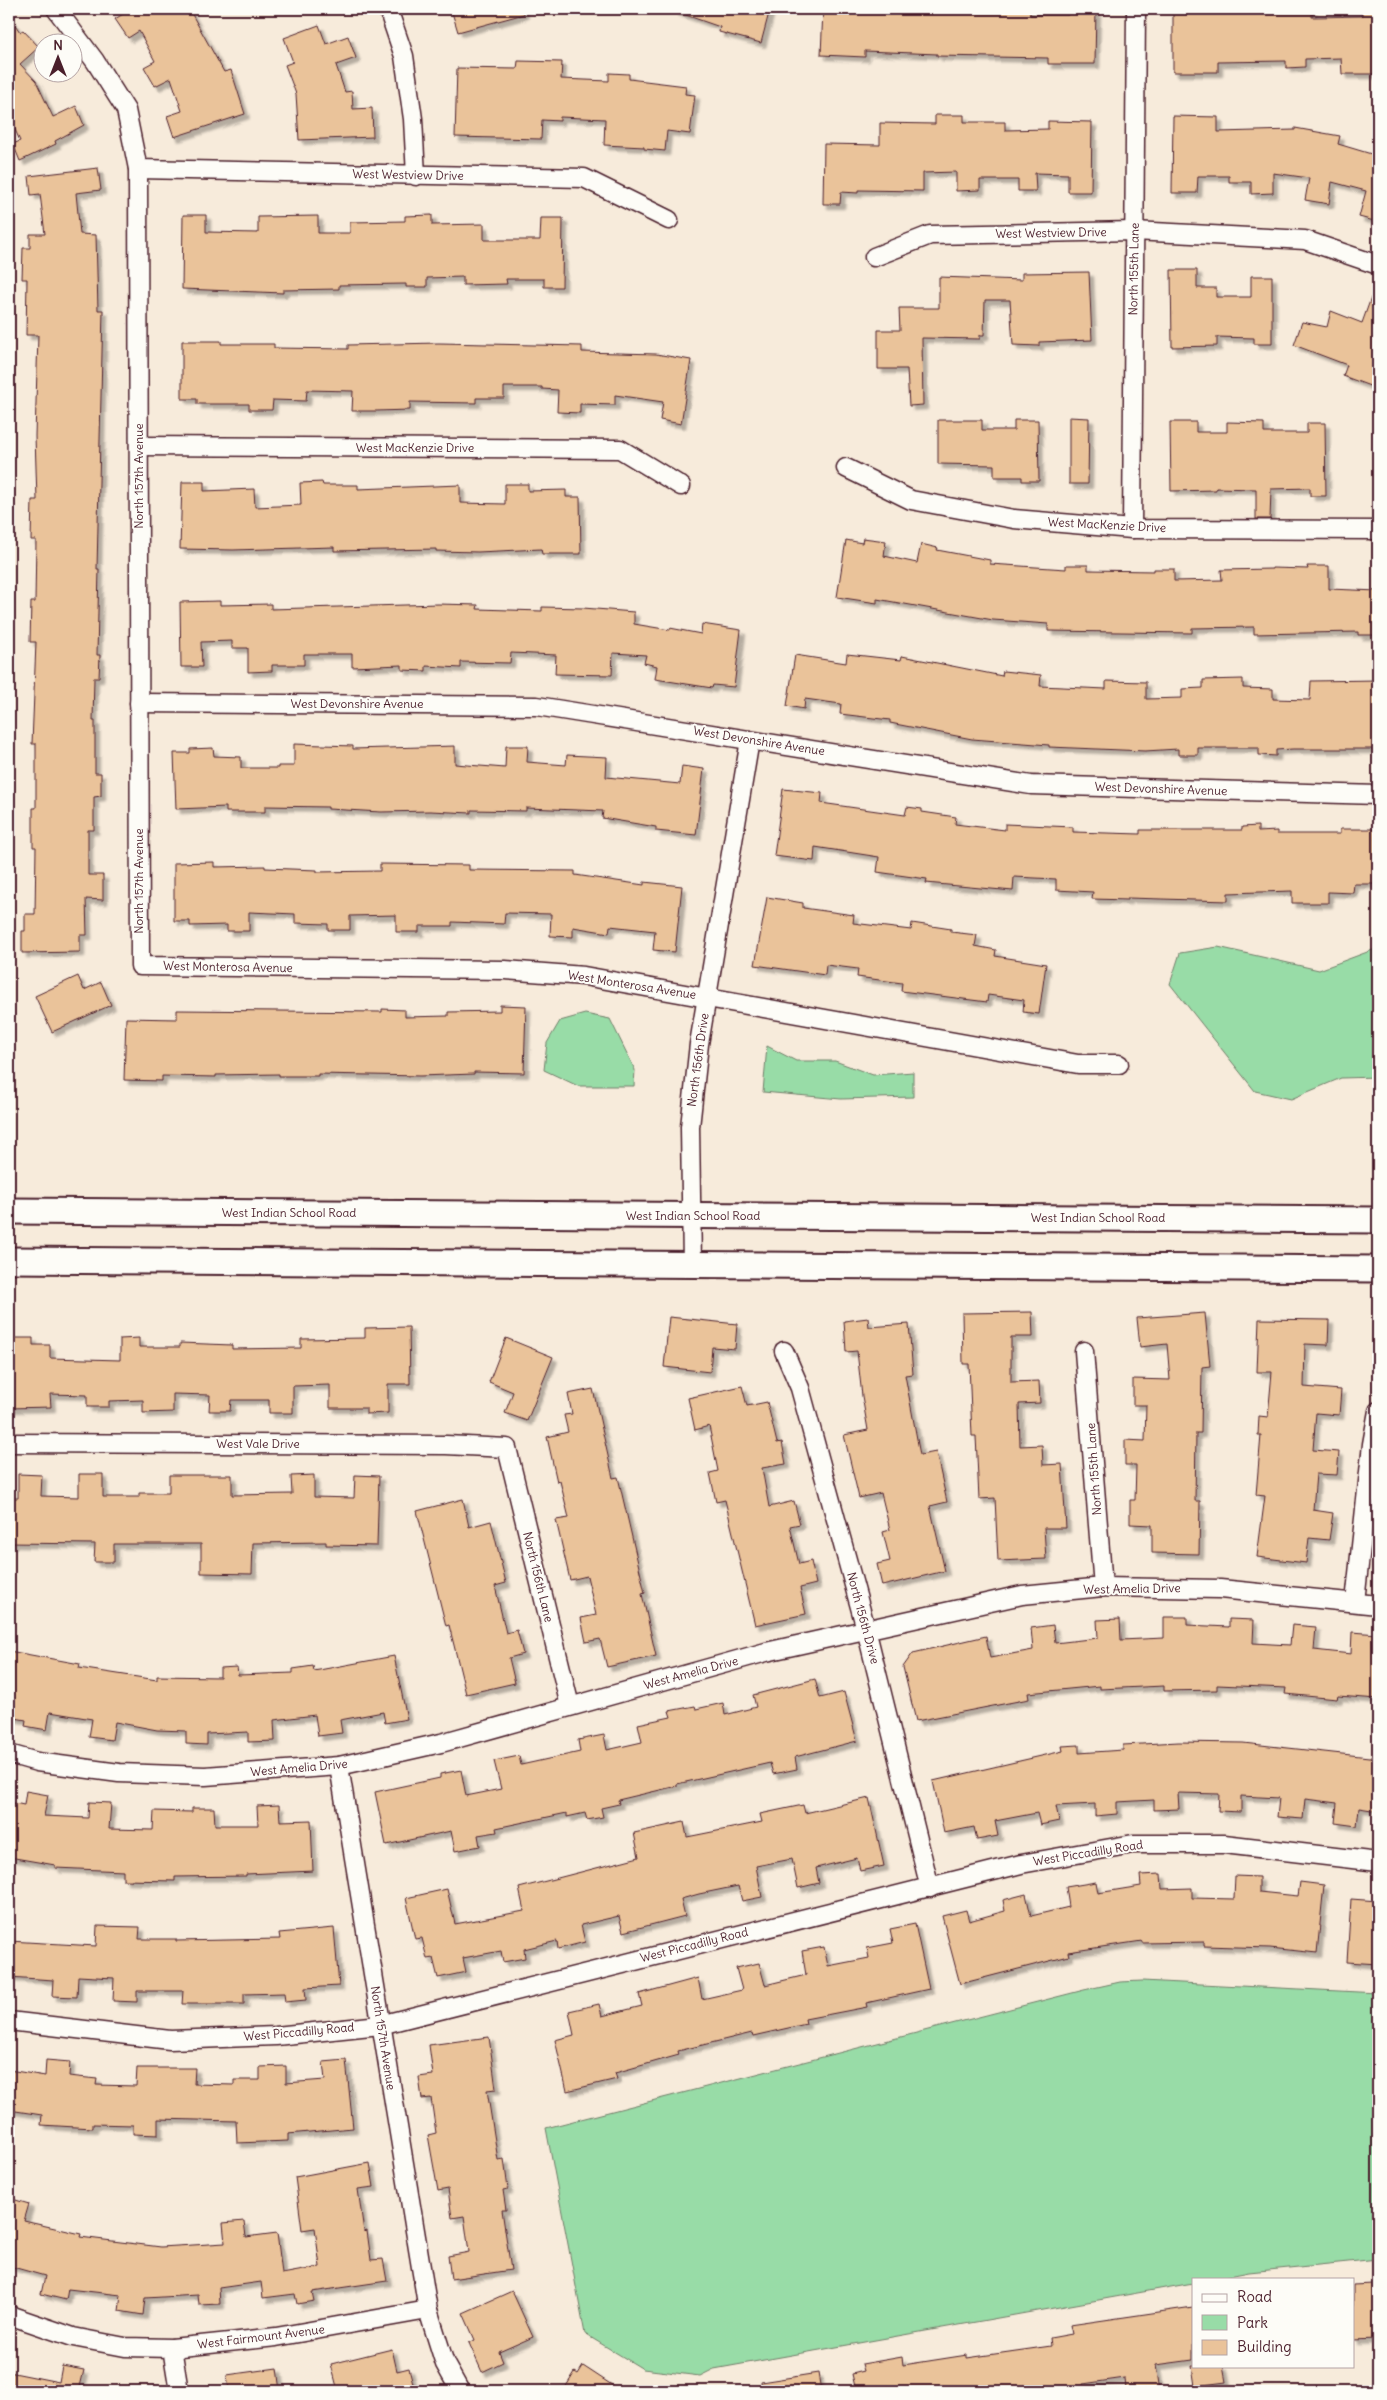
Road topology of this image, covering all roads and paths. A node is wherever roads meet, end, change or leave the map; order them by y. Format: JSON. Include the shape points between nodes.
{"nodes":[{"id":1,"x":56,"y":9,"type":"edge"},
{"id":2,"x":388,"y":9,"type":"edge"},
{"id":3,"x":1136,"y":9,"type":"edge"},
{"id":4,"x":138,"y":169,"type":"junction"},
{"id":5,"x":416,"y":176,"type":"junction"},
{"id":6,"x":669,"y":220,"type":"dead end"},
{"id":7,"x":1134,"y":232,"type":"junction"},
{"id":8,"x":874,"y":257,"type":"dead end"},
{"id":9,"x":1378,"y":265,"type":"edge"},
{"id":10,"x":139,"y":446,"type":"junction"},
{"id":11,"x":846,"y":468,"type":"dead end"},
{"id":12,"x":681,"y":486,"type":"dead end"},
{"id":13,"x":1132,"y":528,"type":"junction"},
{"id":14,"x":1378,"y":530,"type":"edge"},
{"id":15,"x":139,"y":703,"type":"junction"},
{"id":16,"x":750,"y":740,"type":"junction"},
{"id":17,"x":1378,"y":795,"type":"edge"},
{"id":18,"x":140,"y":966,"type":"joint"},
{"id":19,"x":708,"y":997,"type":"junction"},
{"id":20,"x":1118,"y":1064,"type":"dead end"},
{"id":21,"x":9,"y":1211,"type":"edge"},
{"id":22,"x":691,"y":1216,"type":"junction"},
{"id":23,"x":1378,"y":1220,"type":"edge"},
{"id":24,"x":9,"y":1260,"type":"edge"},
{"id":25,"x":692,"y":1265,"type":"junction"},
{"id":26,"x":1378,"y":1269,"type":"edge"},
{"id":27,"x":784,"y":1351,"type":"dead end"},
{"id":28,"x":1084,"y":1351,"type":"dead end"},
{"id":29,"x":1378,"y":1411,"type":"edge"},
{"id":30,"x":9,"y":1443,"type":"edge"},
{"id":31,"x":507,"y":1448,"type":"joint"},
{"id":32,"x":1103,"y":1587,"type":"junction"},
{"id":33,"x":1355,"y":1602,"type":"junction"},
{"id":34,"x":1378,"y":1605,"type":"edge"},
{"id":35,"x":866,"y":1629,"type":"junction"},
{"id":36,"x":570,"y":1706,"type":"junction"},
{"id":37,"x":9,"y":1754,"type":"edge"},
{"id":38,"x":339,"y":1766,"type":"junction"},
{"id":39,"x":1378,"y":1862,"type":"edge"},
{"id":40,"x":930,"y":1888,"type":"junction"},
{"id":41,"x":9,"y":2021,"type":"edge"},
{"id":42,"x":380,"y":2025,"type":"junction"},
{"id":43,"x":428,"y":2310,"type":"junction"},
{"id":44,"x":9,"y":2315,"type":"edge"},
{"id":45,"x":172,"y":2348,"type":"junction"},
{"id":46,"x":179,"y":2391,"type":"edge"},
{"id":47,"x":460,"y":2391,"type":"edge"}],
"edges":[{"from":1,"to":4,"type":"street","name":"North 157th Avenue","via":[[96,61],[126,110]]},
{"from":2,"to":5,"type":"street","via":[[404,56],[413,119]]},
{"from":3,"to":7,"type":"street","name":"North 155th Lane"},
{"from":4,"to":5,"type":"street","name":"West Westview Drive"},
{"from":4,"to":10,"type":"street","name":"North 157th Avenue"},
{"from":5,"to":6,"type":"street","name":"West Westview Drive","via":[[584,178]]},
{"from":7,"to":8,"type":"street","name":"West Westview Drive","via":[[930,235]]},
{"from":7,"to":9,"type":"street","name":"West Westview Drive","via":[[1305,240]]},
{"from":7,"to":13,"type":"street","name":"North 155th Lane"},
{"from":10,"to":12,"type":"street","name":"West MacKenzie Drive","via":[[620,449]]},
{"from":10,"to":15,"type":"street","name":"North 157th Avenue"},
{"from":11,"to":13,"type":"street","name":"West MacKenzie Drive","via":[[912,500],[1014,519]]},
{"from":13,"to":14,"type":"street","name":"West MacKenzie Drive"},
{"from":15,"to":16,"type":"street","name":"West Devonshire Avenue","via":[[537,706]]},
{"from":15,"to":18,"type":"street","name":"North 157th Avenue"},
{"from":16,"to":17,"type":"street","name":"West Devonshire Avenue","via":[[1031,785]]},
{"from":16,"to":19,"type":"street","name":"North 156th Drive"},
{"from":18,"to":19,"type":"street","name":"West Monterosa Avenue","via":[[534,972],[584,976]]},
{"from":19,"to":20,"type":"street","name":"West Monterosa Avenue","via":[[1078,1064]]},
{"from":19,"to":22,"type":"street","name":"North 156th Drive","via":[[692,1094]]},
{"from":21,"to":22,"type":"main road","name":"West Indian School Road"},
{"from":22,"to":23,"type":"main road","name":"West Indian School Road"},
{"from":22,"to":25,"type":"street","name":"North 156th Drive"},
{"from":24,"to":25,"type":"main road"},
{"from":25,"to":26,"type":"main road"},
{"from":27,"to":35,"type":"street","name":"North 156th Drive","via":[[800,1388]]},
{"from":28,"to":32,"type":"street","name":"North 155th Lane"},
{"from":29,"to":33,"type":"street"},
{"from":30,"to":31,"type":"street","name":"West Vale Drive"},
{"from":31,"to":36,"type":"street","name":"North 156th Lane"},
{"from":32,"to":33,"type":"street","name":"West Amelia Drive","via":[[1220,1588]]},
{"from":32,"to":35,"type":"street","name":"West Amelia Drive","via":[[1022,1595]]},
{"from":33,"to":34,"type":"street","name":"West Amelia Drive"},
{"from":35,"to":36,"type":"street","name":"West Amelia Drive","via":[[766,1652]]},
{"from":35,"to":40,"type":"street","name":"North 156th Drive"},
{"from":36,"to":38,"type":"street","name":"West Amelia Drive","via":[[441,1743]]},
{"from":37,"to":38,"type":"street","name":"West Amelia Drive","via":[[37,1762],[119,1773],[205,1776]]},
{"from":38,"to":42,"type":"street","name":"North 157th Avenue"},
{"from":39,"to":40,"type":"street","name":"West Piccadilly Road","via":[[1224,1844],[1133,1844],[1020,1864]]},
{"from":40,"to":42,"type":"street","name":"West Piccadilly Road"},
{"from":41,"to":42,"type":"street","name":"West Piccadilly Road","via":[[170,2040],[276,2036]]},
{"from":42,"to":43,"type":"street","name":"North 157th Avenue"},
{"from":43,"to":45,"type":"street","name":"West Fairmount Avenue","via":[[276,2337]]},
{"from":43,"to":47,"type":"street","via":[[438,2345]]},
{"from":44,"to":45,"type":"street","name":"West Fairmount Avenue","via":[[73,2337],[116,2346]]},
{"from":45,"to":46,"type":"street"}]}
